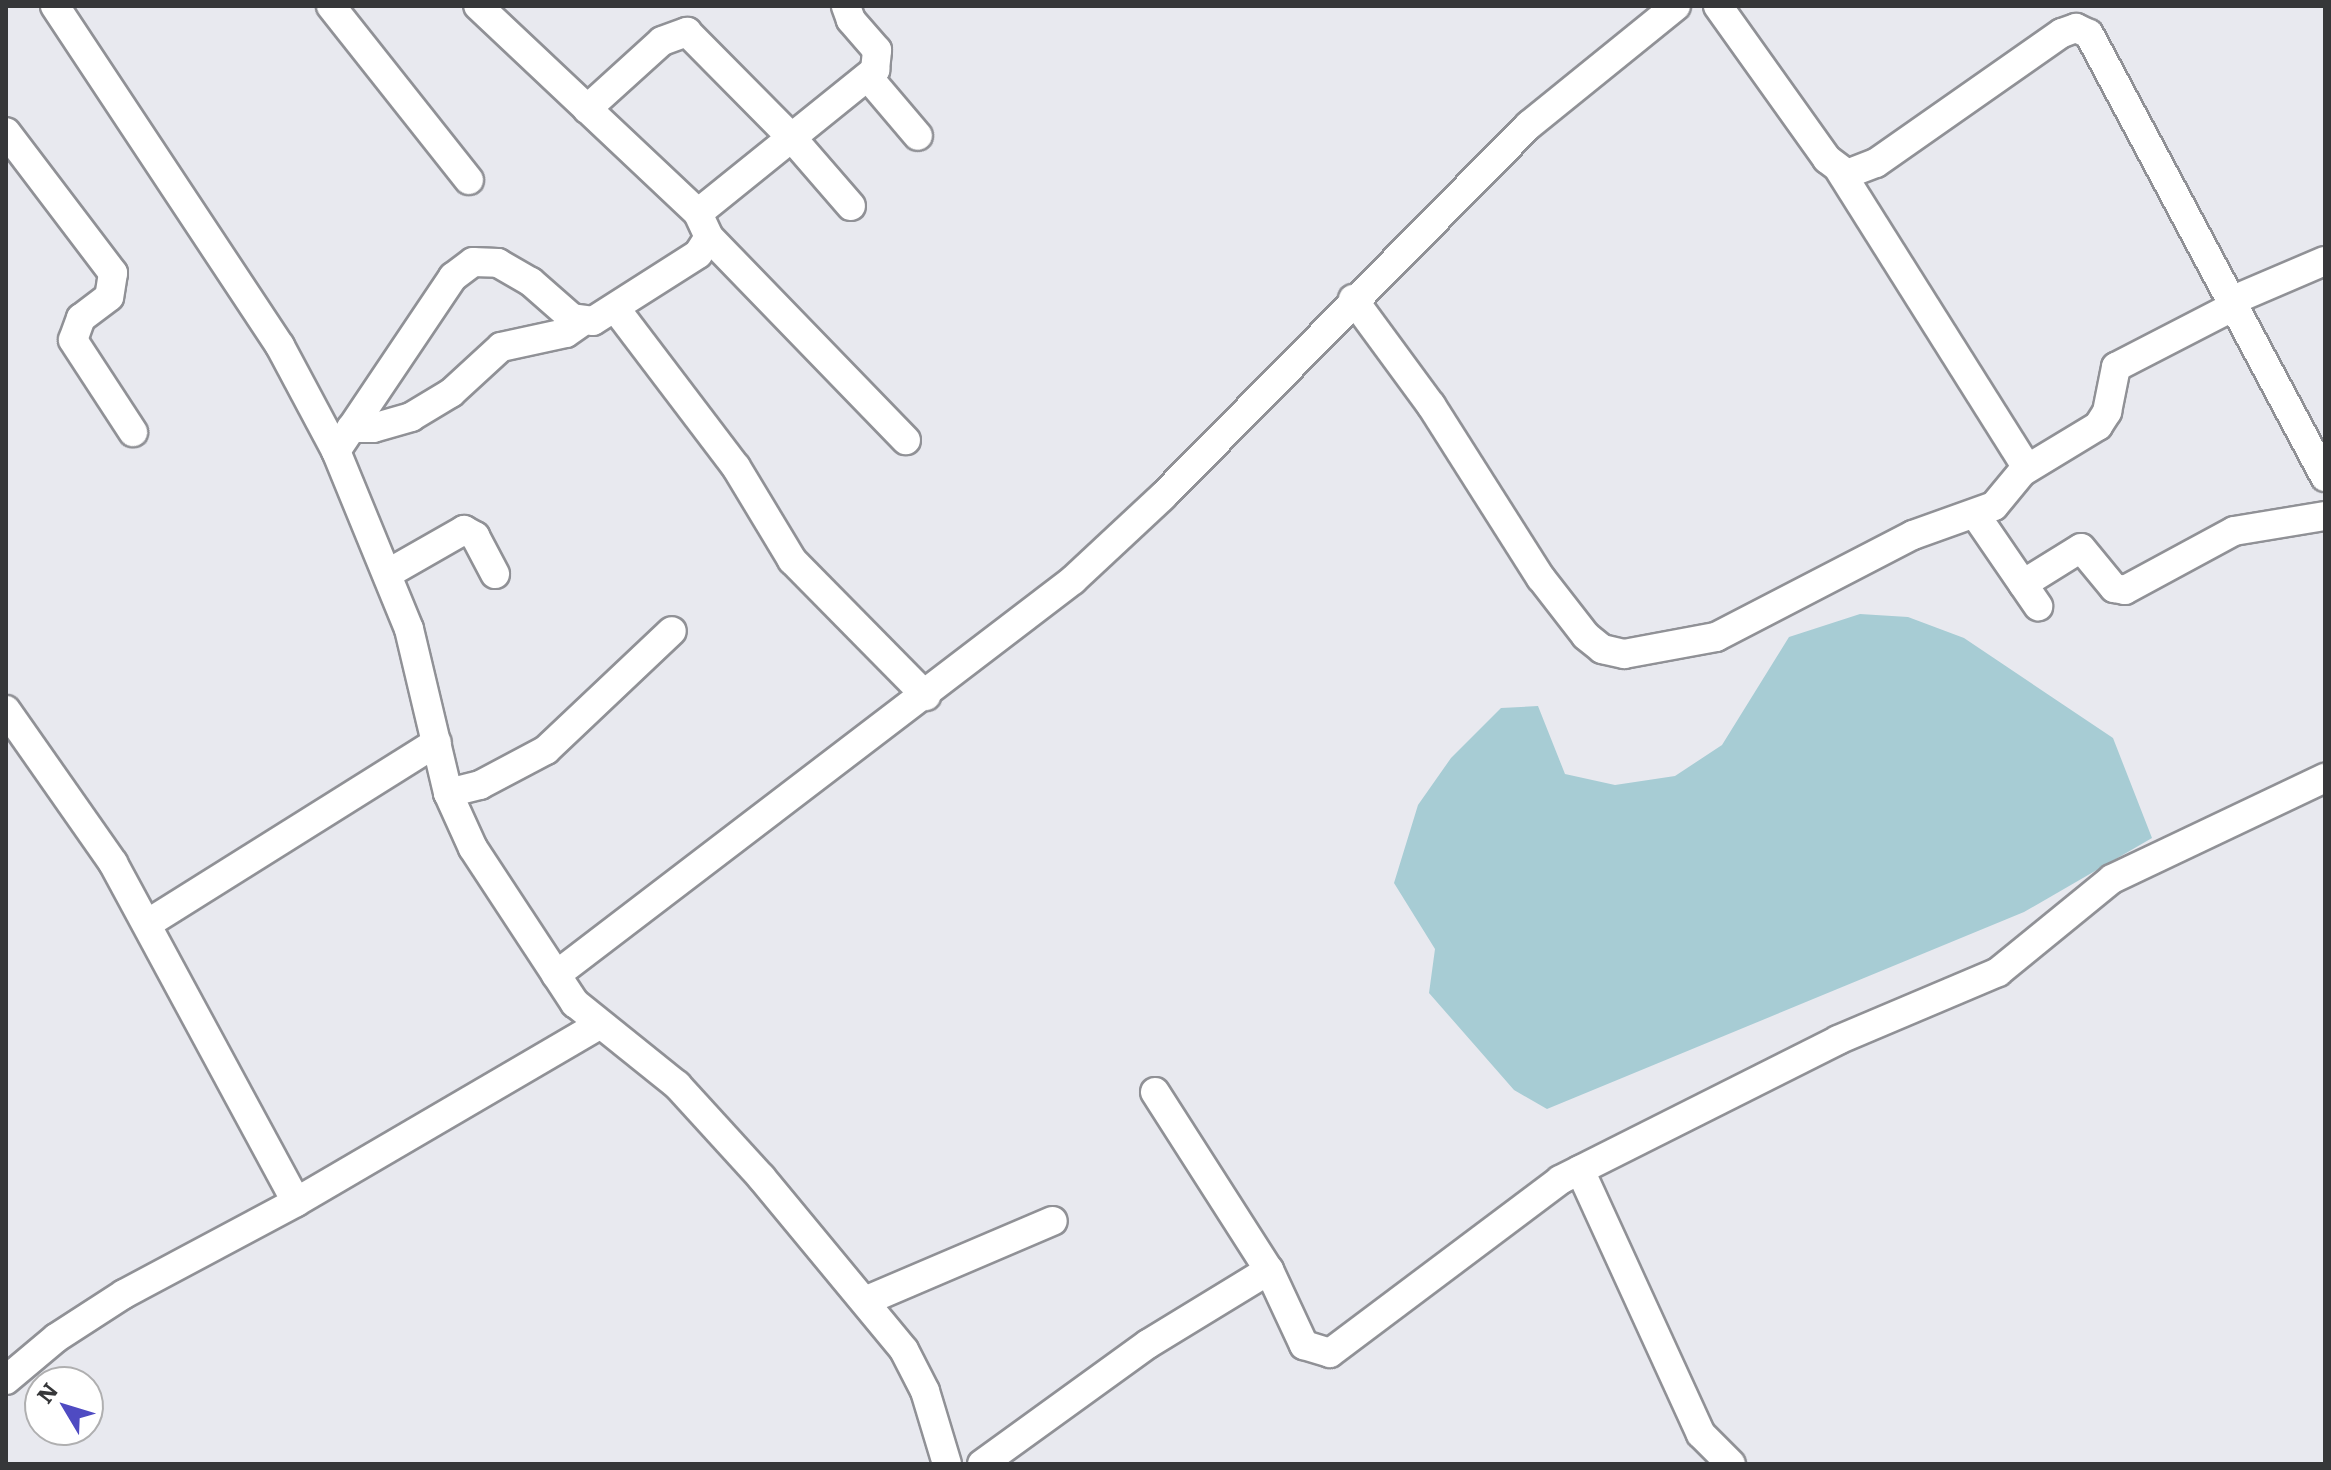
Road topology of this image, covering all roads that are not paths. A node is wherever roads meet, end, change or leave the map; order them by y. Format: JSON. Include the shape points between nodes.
{"nodes":[{"id":1,"x":55,"y":6,"type":"edge"},
{"id":2,"x":331,"y":6,"type":"edge"},
{"id":3,"x":478,"y":6,"type":"edge"},
{"id":4,"x":846,"y":6,"type":"edge"},
{"id":5,"x":1676,"y":6,"type":"edge"},
{"id":6,"x":1718,"y":6,"type":"edge"},
{"id":7,"x":868,"y":77,"type":"junction"},
{"id":8,"x":587,"y":109,"type":"junction"},
{"id":9,"x":6,"y":132,"type":"edge"},
{"id":10,"x":918,"y":136,"type":"dead end"},
{"id":11,"x":792,"y":138,"type":"junction"},
{"id":12,"x":1840,"y":171,"type":"junction"},
{"id":13,"x":469,"y":180,"type":"dead end"},
{"id":14,"x":851,"y":206,"type":"dead end"},
{"id":15,"x":703,"y":225,"type":"junction"},
{"id":16,"x":2325,"y":261,"type":"edge"},
{"id":17,"x":1353,"y":299,"type":"junction"},
{"id":18,"x":2233,"y":304,"type":"junction"},
{"id":19,"x":616,"y":309,"type":"junction"},
{"id":20,"x":583,"y":321,"type":"junction"},
{"id":21,"x":133,"y":432,"type":"dead end"},
{"id":22,"x":344,"y":439,"type":"junction"},
{"id":23,"x":906,"y":440,"type":"dead end"},
{"id":24,"x":2027,"y":468,"type":"junction"},
{"id":25,"x":2325,"y":477,"type":"edge"},
{"id":26,"x":1975,"y":514,"type":"junction"},
{"id":27,"x":2325,"y":516,"type":"edge"},
{"id":28,"x":387,"y":574,"type":"junction"},
{"id":29,"x":495,"y":574,"type":"dead end"},
{"id":30,"x":672,"y":631,"type":"dead end"},
{"id":31,"x":926,"y":696,"type":"junction"},
{"id":32,"x":6,"y":710,"type":"edge"},
{"id":33,"x":437,"y":742,"type":"junction"},
{"id":34,"x":2325,"y":778,"type":"edge"},
{"id":35,"x":448,"y":793,"type":"junction"},
{"id":36,"x":147,"y":924,"type":"junction"},
{"id":37,"x":556,"y":975,"type":"junction"},
{"id":38,"x":597,"y":1026,"type":"junction"},
{"id":39,"x":1155,"y":1092,"type":"dead end"},
{"id":40,"x":1580,"y":1170,"type":"junction"},
{"id":41,"x":296,"y":1202,"type":"junction"},
{"id":42,"x":1053,"y":1221,"type":"dead end"},
{"id":43,"x":1269,"y":1270,"type":"junction"},
{"id":44,"x":865,"y":1301,"type":"junction"},
{"id":45,"x":6,"y":1380,"type":"edge"},
{"id":46,"x":947,"y":1464,"type":"edge"},
{"id":47,"x":982,"y":1464,"type":"edge"},
{"id":48,"x":1731,"y":1464,"type":"edge"}],
"edges":[{"from":1,"to":22,"type":"street"},
{"from":2,"to":13,"type":"street"},
{"from":3,"to":8,"type":"street"},
{"from":4,"to":7,"type":"street","via":[[877,50]]},
{"from":5,"to":17,"type":"street","via":[[1538,116]]},
{"from":6,"to":12,"type":"street"},
{"from":7,"to":10,"type":"street"},
{"from":7,"to":11,"type":"street"},
{"from":8,"to":11,"type":"street","via":[[662,41],[687,32]]},
{"from":8,"to":15,"type":"street"},
{"from":9,"to":21,"type":"street","via":[[113,273],[109,297],[81,318],[73,340]]},
{"from":11,"to":14,"type":"street"},
{"from":11,"to":15,"type":"street"},
{"from":12,"to":18,"type":"street","via":[[1865,169],[2062,33],[2083,30],[2094,41]]},
{"from":12,"to":24,"type":"street"},
{"from":15,"to":19,"type":"street","via":[[698,254]]},
{"from":15,"to":23,"type":"street"},
{"from":16,"to":18,"type":"street"},
{"from":17,"to":26,"type":"street","via":[[1431,405],[1541,578],[1602,649],[1624,654],[1703,642],[1913,535]]},
{"from":17,"to":31,"type":"street","via":[[1125,534]]},
{"from":18,"to":24,"type":"street","via":[[2116,367],[2107,412],[2098,426]]},
{"from":18,"to":25,"type":"street"},
{"from":19,"to":20,"type":"street"},
{"from":19,"to":31,"type":"street","via":[[736,467],[792,560]]},
{"from":20,"to":22,"type":"street","via":[[566,333],[501,347],[451,393],[411,417]]},
{"from":20,"to":22,"type":"street","via":[[514,271],[498,263],[473,262],[453,277]]},
{"from":22,"to":28,"type":"street"},
{"from":24,"to":26,"type":"street","via":[[1999,502]]},
{"from":26,"to":27,"type":"street","via":[[2030,595],[2081,548],[2110,584],[2125,590],[2234,531]]},
{"from":28,"to":29,"type":"street","via":[[464,530],[475,536]]},
{"from":28,"to":33,"type":"street","via":[[409,629]]},
{"from":30,"to":35,"type":"street","via":[[546,750],[480,785]]},
{"from":31,"to":37,"type":"street"},
{"from":32,"to":36,"type":"street","via":[[113,863]]},
{"from":33,"to":35,"type":"street"},
{"from":33,"to":36,"type":"street"},
{"from":34,"to":40,"type":"street","via":[[2112,879],[1998,972],[1838,1040]]},
{"from":35,"to":37,"type":"street","via":[[473,848]]},
{"from":36,"to":41,"type":"street"},
{"from":37,"to":38,"type":"street"},
{"from":38,"to":41,"type":"street"},
{"from":38,"to":44,"type":"street","via":[[677,1085]]},
{"from":39,"to":43,"type":"street"},
{"from":40,"to":43,"type":"street","via":[[1510,1213],[1330,1353],[1304,1345]]},
{"from":40,"to":48,"type":"street","via":[[1701,1434]]},
{"from":41,"to":45,"type":"street","via":[[91,1314]]},
{"from":42,"to":44,"type":"street"},
{"from":43,"to":47,"type":"street","via":[[1148,1344]]},
{"from":44,"to":46,"type":"street","via":[[904,1350],[925,1391]]}]}
